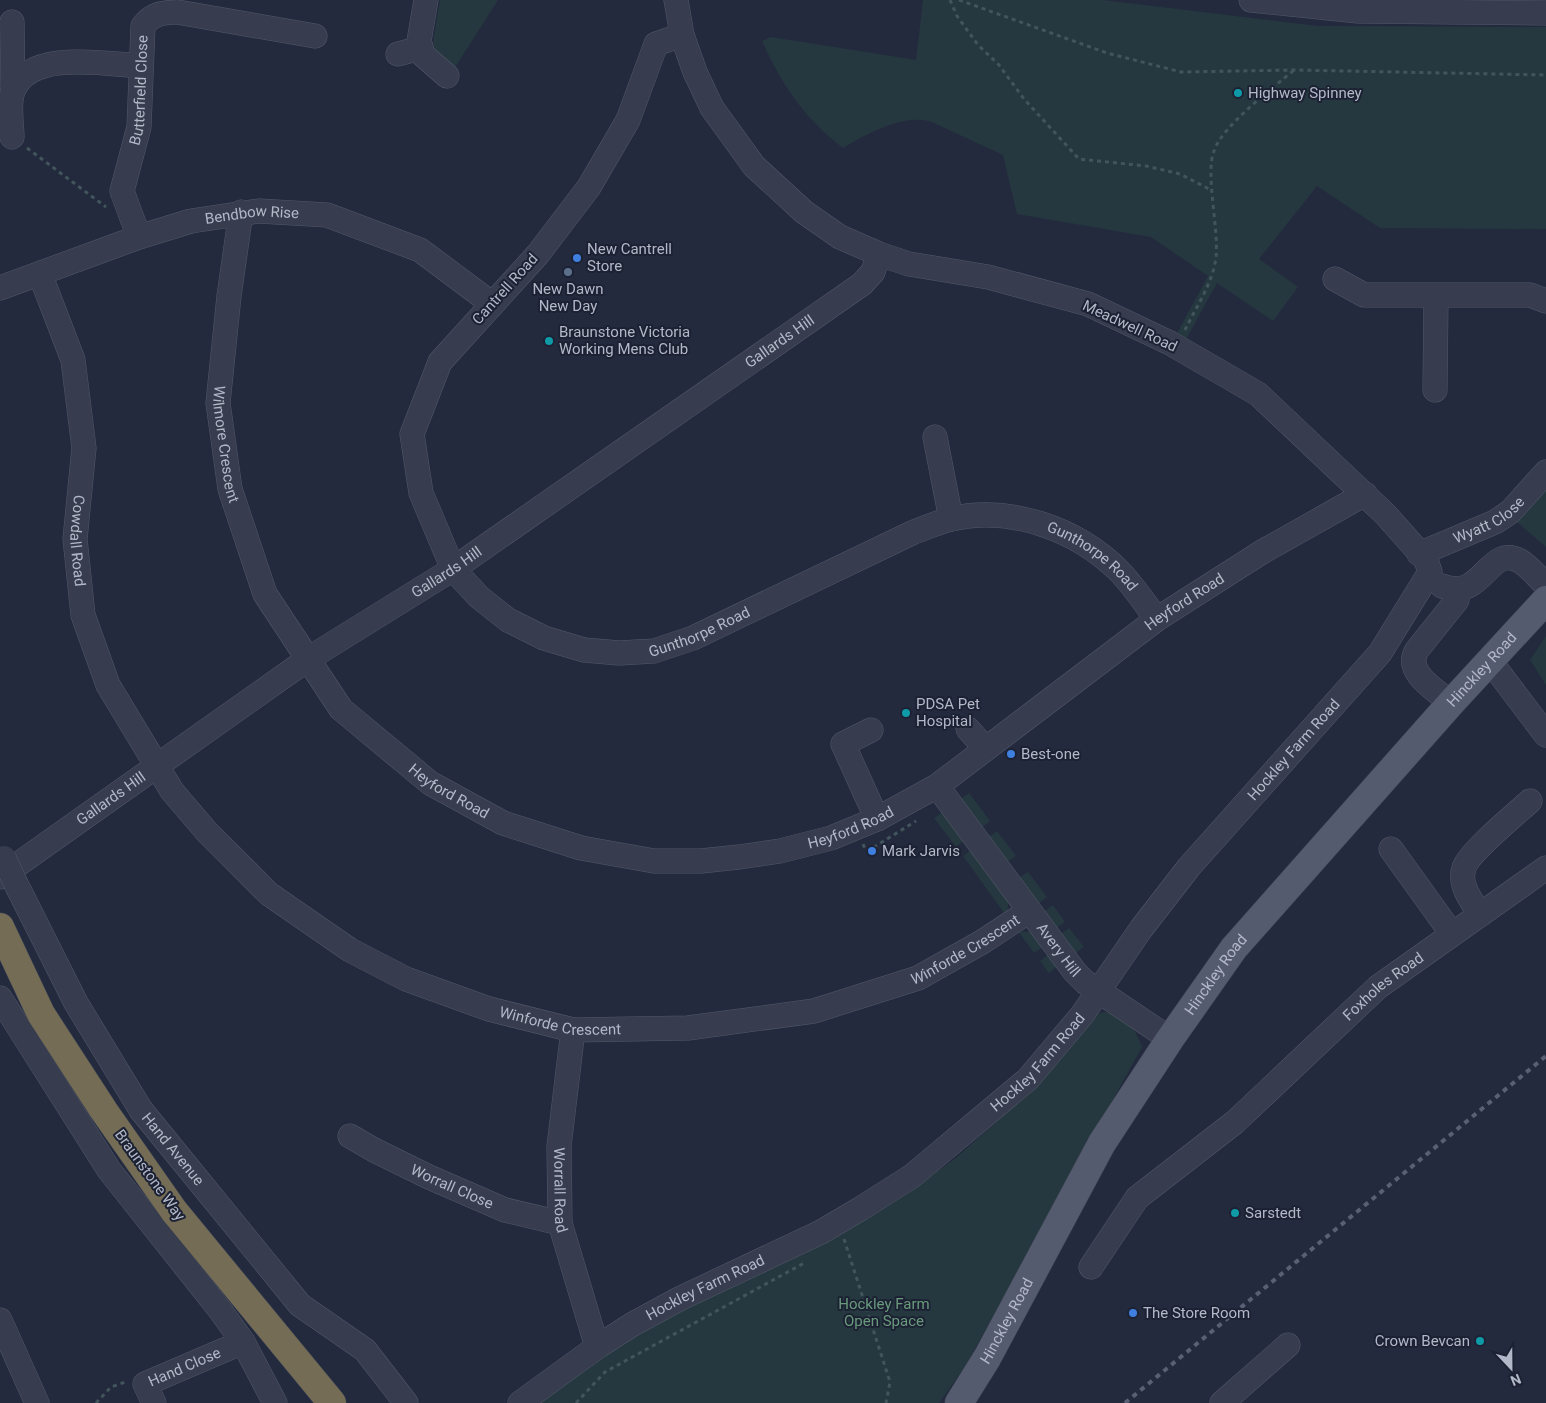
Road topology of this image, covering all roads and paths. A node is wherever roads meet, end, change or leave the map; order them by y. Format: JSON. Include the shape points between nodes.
{"nodes":[{"id":1,"x":426,"y":0,"type":"edge"},
{"id":2,"x":676,"y":0,"type":"edge"},
{"id":3,"x":950,"y":0,"type":"edge"},
{"id":4,"x":959,"y":0,"type":"edge"},
{"id":5,"x":1251,"y":0,"type":"edge"},
{"id":6,"x":1546,"y":13,"type":"edge"},
{"id":7,"x":12,"y":22,"type":"dead end"},
{"id":8,"x":682,"y":35,"type":"junction"},
{"id":9,"x":315,"y":36,"type":"dead end"},
{"id":10,"x":421,"y":48,"type":"junction"},
{"id":11,"x":398,"y":54,"type":"dead end"},
{"id":12,"x":141,"y":66,"type":"junction"},
{"id":13,"x":1295,"y":70,"type":"junction"},
{"id":14,"x":1546,"y":75,"type":"edge"},
{"id":15,"x":447,"y":76,"type":"dead end"},
{"id":16,"x":13,"y":91,"type":"junction"},
{"id":17,"x":12,"y":137,"type":"joint"},
{"id":18,"x":1213,"y":191,"type":"junction"},
{"id":19,"x":128,"y":206,"type":"junction"},
{"id":20,"x":241,"y":212,"type":"junction"},
{"id":21,"x":139,"y":237,"type":"junction"},
{"id":22,"x":879,"y":254,"type":"junction"},
{"id":23,"x":40,"y":274,"type":"junction"},
{"id":24,"x":1335,"y":280,"type":"dead end"},
{"id":25,"x":0,"y":288,"type":"edge"},
{"id":26,"x":1436,"y":296,"type":"junction"},
{"id":27,"x":1546,"y":301,"type":"edge"},
{"id":28,"x":492,"y":303,"type":"junction"},
{"id":29,"x":1176,"y":346,"type":"junction"},
{"id":30,"x":1435,"y":390,"type":"dead end"},
{"id":31,"x":935,"y":436,"type":"dead end"},
{"id":32,"x":1546,"y":472,"type":"edge"},
{"id":33,"x":1365,"y":494,"type":"junction"},
{"id":34,"x":951,"y":519,"type":"junction"},
{"id":35,"x":1419,"y":554,"type":"junction"},
{"id":36,"x":453,"y":569,"type":"junction"},
{"id":37,"x":1427,"y":578,"type":"junction"},
{"id":38,"x":1546,"y":586,"type":"edge"},
{"id":39,"x":1458,"y":590,"type":"junction"},
{"id":40,"x":1546,"y":600,"type":"edge"},
{"id":41,"x":1157,"y":619,"type":"junction"},
{"id":42,"x":308,"y":659,"type":"junction"},
{"id":43,"x":1490,"y":661,"type":"junction"},
{"id":44,"x":1452,"y":703,"type":"junction"},
{"id":45,"x":968,"y":729,"type":"dead end"},
{"id":46,"x":872,"y":730,"type":"dead end"},
{"id":47,"x":1546,"y":735,"type":"edge"},
{"id":48,"x":985,"y":748,"type":"junction"},
{"id":49,"x":156,"y":765,"type":"junction"},
{"id":50,"x":937,"y":786,"type":"junction"},
{"id":51,"x":1530,"y":801,"type":"dead end"},
{"id":52,"x":877,"y":819,"type":"junction"},
{"id":53,"x":1391,"y":849,"type":"dead end"},
{"id":54,"x":5,"y":867,"type":"edge"},
{"id":55,"x":1546,"y":868,"type":"edge"},
{"id":56,"x":1029,"y":912,"type":"junction"},
{"id":57,"x":1480,"y":914,"type":"junction"},
{"id":58,"x":0,"y":927,"type":"edge"},
{"id":59,"x":1452,"y":934,"type":"junction"},
{"id":60,"x":1098,"y":991,"type":"junction"},
{"id":61,"x":0,"y":998,"type":"edge"},
{"id":62,"x":573,"y":1030,"type":"junction"},
{"id":63,"x":1170,"y":1039,"type":"junction"},
{"id":64,"x":350,"y":1136,"type":"dead end"},
{"id":65,"x":560,"y":1223,"type":"junction"},
{"id":66,"x":838,"y":1238,"type":"junction"},
{"id":67,"x":811,"y":1260,"type":"dead end"},
{"id":68,"x":1091,"y":1267,"type":"dead end"},
{"id":69,"x":0,"y":1320,"type":"edge"},
{"id":70,"x":242,"y":1342,"type":"junction"},
{"id":71,"x":1288,"y":1345,"type":"dead end"},
{"id":72,"x":597,"y":1347,"type":"junction"},
{"id":73,"x":150,"y":1393,"type":"edge"},
{"id":74,"x":37,"y":1403,"type":"edge"},
{"id":75,"x":96,"y":1403,"type":"edge"},
{"id":76,"x":276,"y":1403,"type":"edge"},
{"id":77,"x":332,"y":1403,"type":"edge"},
{"id":78,"x":406,"y":1403,"type":"edge"},
{"id":79,"x":520,"y":1403,"type":"edge"},
{"id":80,"x":576,"y":1403,"type":"edge"},
{"id":81,"x":886,"y":1403,"type":"edge"},
{"id":82,"x":959,"y":1403,"type":"edge"},
{"id":83,"x":1222,"y":1403,"type":"edge"}],
"edges":[{"from":1,"to":10,"type":"street","via":[[419,41]]},
{"from":2,"to":8,"type":"street","name":"Meadwell Road"},
{"from":3,"to":18,"type":"path","via":[[957,16],[978,45],[1079,159],[1146,166],[1180,174]]},
{"from":4,"to":13,"type":"path","via":[[1107,53],[1181,72]]},
{"from":5,"to":6,"type":"street","via":[[1358,11]]},
{"from":7,"to":16,"type":"street"},
{"from":8,"to":22,"type":"street","name":"Meadwell Road","via":[[712,108],[754,166],[804,212],[840,237]]},
{"from":8,"to":28,"type":"street","name":"Cantrell Road","via":[[656,44],[628,120],[589,187],[538,254]]},
{"from":9,"to":12,"type":"street","name":"Butterfield Close","via":[[177,12],[159,13],[143,26]]},
{"from":10,"to":11,"type":"street"},
{"from":10,"to":15,"type":"street","via":[[424,56]]},
{"from":12,"to":16,"type":"street","via":[[56,62],[40,66],[23,78]]},
{"from":12,"to":19,"type":"street","name":"Butterfield Close","via":[[139,128],[122,191]]},
{"from":13,"to":14,"type":"path"},
{"from":13,"to":18,"type":"path","via":[[1231,127],[1214,151]]},
{"from":16,"to":17,"type":"street"},
{"from":17,"to":19,"type":"path","via":[[112,211]]},
{"from":18,"to":29,"type":"path","via":[[1214,273]]},
{"from":19,"to":21,"type":"street","name":"Butterfield Close"},
{"from":20,"to":21,"type":"street","name":"Bendbow Rise","via":[[191,221]]},
{"from":20,"to":28,"type":"street","name":"Bendbow Rise","via":[[327,215],[420,250]]},
{"from":20,"to":42,"type":"street","name":"Wilmore Crescent","via":[[218,403],[230,489],[265,594]]},
{"from":21,"to":23,"type":"street","name":"Bendbow Rise"},
{"from":22,"to":29,"type":"street","name":"Meadwell Road","via":[[909,264],[988,277],[1088,304]]},
{"from":22,"to":36,"type":"street","name":"Gallards Hill","via":[[873,272],[862,284]]},
{"from":23,"to":25,"type":"street","name":"Bendbow Rise"},
{"from":23,"to":49,"type":"street","name":"Cowdall Road","via":[[73,360],[82,428],[84,448],[75,539],[83,615],[108,685]]},
{"from":24,"to":26,"type":"street","via":[[1364,295]]},
{"from":26,"to":27,"type":"street","via":[[1530,295]]},
{"from":26,"to":30,"type":"street"},
{"from":28,"to":36,"type":"street","name":"Cantrell Road","via":[[440,362],[412,434],[421,493]]},
{"from":29,"to":33,"type":"street","name":"Meadwell Road","via":[[1258,394]]},
{"from":31,"to":34,"type":"street"},
{"from":32,"to":35,"type":"street","name":"Wyatt Close","via":[[1503,517]]},
{"from":33,"to":35,"type":"street","name":"Meadwell Road"},
{"from":33,"to":41,"type":"street","name":"Heyford Road","via":[[1262,552]]},
{"from":34,"to":36,"type":"street","name":"Gunthorpe Road","via":[[914,532],[694,638],[654,650],[620,653],[584,650],[544,638],[508,620],[479,597]]},
{"from":34,"to":41,"type":"street","name":"Gunthorpe Road","via":[[991,515],[1036,522],[1068,534],[1120,572]]},
{"from":35,"to":37,"type":"street","name":"Meadwell Road","via":[[1429,566]]},
{"from":36,"to":42,"type":"street","name":"Gallards Hill"},
{"from":37,"to":39,"type":"street"},
{"from":37,"to":60,"type":"street","name":"Hockley Farm Road","via":[[1380,653],[1190,867]]},
{"from":38,"to":39,"type":"street","via":[[1519,561],[1503,558],[1495,561],[1472,585]]},
{"from":39,"to":44,"type":"street","via":[[1457,600],[1417,650],[1413,663],[1419,675]]},
{"from":40,"to":43,"type":"main road","name":"Hinckley Road"},
{"from":41,"to":48,"type":"street","name":"Heyford Road"},
{"from":42,"to":49,"type":"street","name":"Gallards Hill"},
{"from":42,"to":52,"type":"street","name":"Heyford Road","via":[[341,709],[430,783],[503,823],[580,848],[654,861],[730,858],[780,851],[822,840]]},
{"from":43,"to":44,"type":"main road","name":"Hinckley Road"},
{"from":43,"to":47,"type":"street"},
{"from":44,"to":63,"type":"main road","name":"Hinckley Road","via":[[1234,948]]},
{"from":45,"to":48,"type":"street"},
{"from":46,"to":52,"type":"street","via":[[843,744]]},
{"from":48,"to":50,"type":"street","name":"Heyford Road"},
{"from":49,"to":54,"type":"street","name":"Gallards Hill"},
{"from":49,"to":62,"type":"street","name":"Winforde Crescent","via":[[172,791],[207,832],[269,894],[350,950],[406,979],[489,1009]]},
{"from":50,"to":52,"type":"street","name":"Heyford Road"},
{"from":50,"to":56,"type":"street","name":"Avery Hill"},
{"from":51,"to":57,"type":"street","via":[[1473,854],[1464,868],[1464,886]]},
{"from":53,"to":59,"type":"street"},
{"from":54,"to":78,"type":"street","name":"Hand Avenue","via":[[76,1004],[141,1110],[300,1305],[364,1350]]},
{"from":55,"to":57,"type":"street","name":"Foxholes Road"},
{"from":56,"to":60,"type":"street","name":"Avery Hill","via":[[1075,972]]},
{"from":56,"to":62,"type":"street","name":"Winforde Crescent","via":[[918,978],[814,1011],[688,1028]]},
{"from":57,"to":59,"type":"street","name":"Foxholes Road"},
{"from":58,"to":77,"type":"highway","name":"Braunstone Way","via":[[41,1014],[104,1111],[174,1211]]},
{"from":59,"to":68,"type":"street","name":"Foxholes Road","via":[[1378,987],[1234,1122],[1137,1198]]},
{"from":60,"to":63,"type":"street","name":"Avery Hill"},
{"from":60,"to":66,"type":"street","name":"Hockley Farm Road","via":[[1061,1042],[1028,1079]]},
{"from":61,"to":70,"type":"street","via":[[108,1170]]},
{"from":62,"to":65,"type":"street","name":"Worrall Road","via":[[558,1146]]},
{"from":63,"to":82,"type":"main road","name":"Hinckley Road","via":[[1102,1143],[987,1358]]},
{"from":64,"to":65,"type":"street","name":"Worrall Close","via":[[406,1166],[505,1210]]},
{"from":65,"to":72,"type":"street","name":"Worrall Road"},
{"from":66,"to":72,"type":"street","name":"Hockley Farm Road","via":[[679,1299]]},
{"from":66,"to":81,"type":"path","via":[[890,1382]]},
{"from":67,"to":80,"type":"path","via":[[605,1372]]},
{"from":69,"to":74,"type":"street"},
{"from":70,"to":73,"type":"street","name":"Hand Close"},
{"from":70,"to":76,"type":"street"},
{"from":71,"to":83,"type":"street"},
{"from":72,"to":79,"type":"street","name":"Hockley Farm Road"},
{"from":73,"to":75,"type":"path","via":[[132,1380],[110,1387]]}]}
